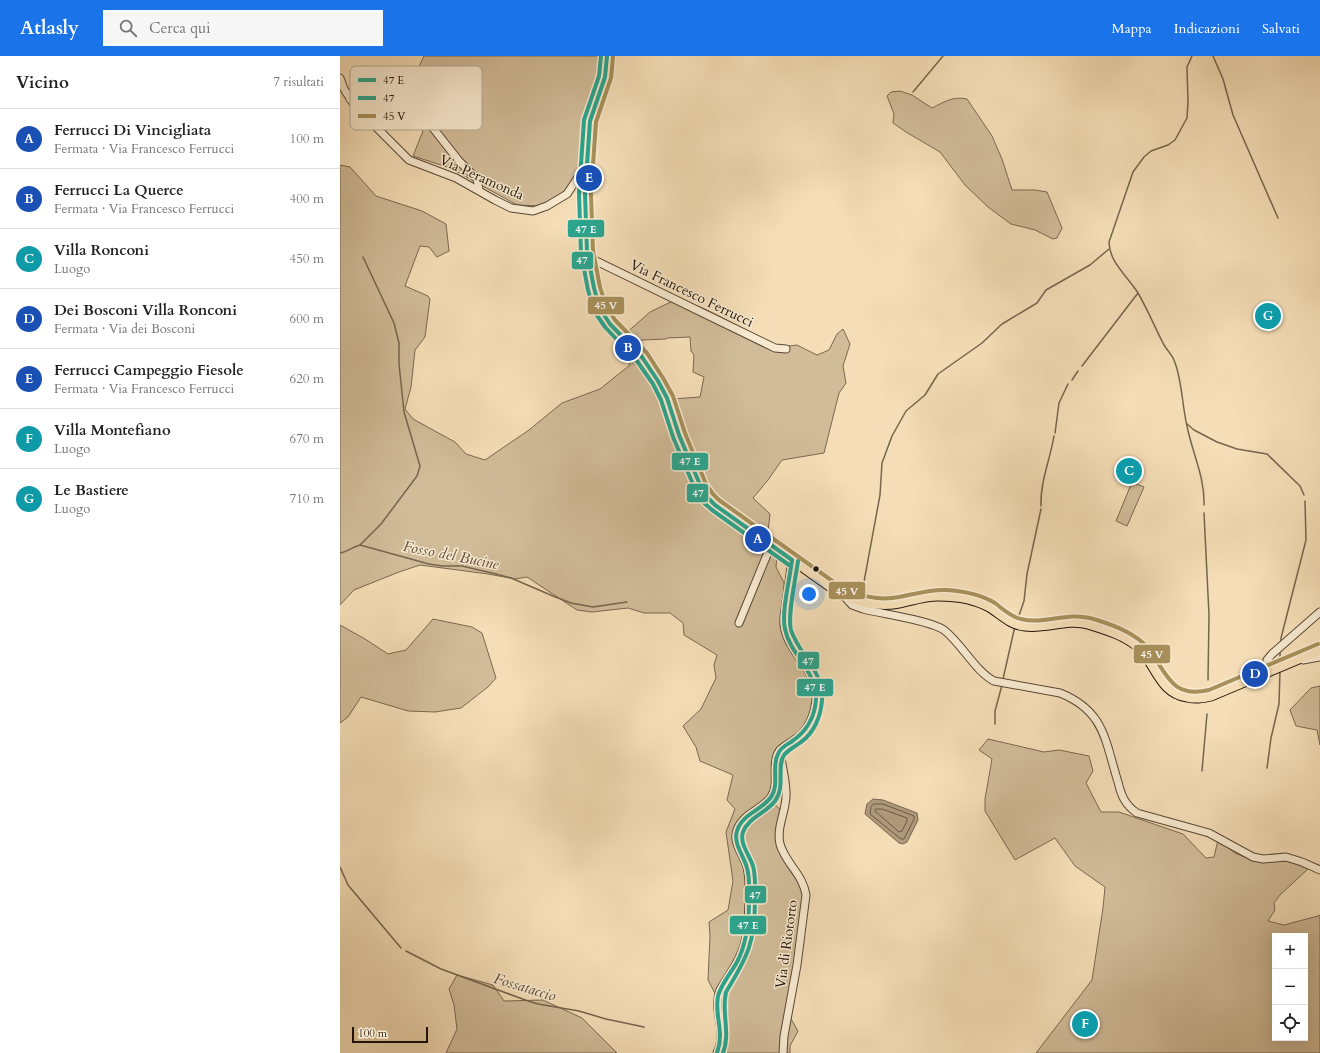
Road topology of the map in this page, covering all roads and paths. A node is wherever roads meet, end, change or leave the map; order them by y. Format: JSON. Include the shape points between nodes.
{"nodes":[{"id":1,"x":608,"y":56,"type":"edge"},
{"id":2,"x":340,"y":78,"type":"edge"},
{"id":3,"x":350,"y":99,"type":"edge"},
{"id":4,"x":379,"y":130,"type":"edge"},
{"id":5,"x":435,"y":130,"type":"edge"},
{"id":6,"x":587,"y":166,"type":"junction"},
{"id":7,"x":479,"y":190,"type":"junction"},
{"id":8,"x":588,"y":257,"type":"junction"},
{"id":9,"x":786,"y":349,"type":"dead end"},
{"id":10,"x":771,"y":545,"type":"junction"},
{"id":11,"x":792,"y":560,"type":"junction"},
{"id":12,"x":842,"y":595,"type":"junction"},
{"id":13,"x":1320,"y":612,"type":"edge"},
{"id":14,"x":739,"y":623,"type":"dead end"},
{"id":15,"x":1320,"y":650,"type":"edge"},
{"id":16,"x":1320,"y":657,"type":"edge"},
{"id":17,"x":1283,"y":665,"type":"junction"},
{"id":18,"x":1265,"y":672,"type":"junction"},
{"id":19,"x":780,"y":750,"type":"junction"},
{"id":20,"x":1320,"y":870,"type":"edge"},
{"id":21,"x":716,"y":1053,"type":"edge"},
{"id":22,"x":783,"y":1053,"type":"edge"}],
"edges":[{"from":1,"to":6,"type":"main road","via":[[605,77],[590,121]]},
{"from":2,"to":3,"type":"street","name":"Via Peramonda"},
{"from":4,"to":7,"type":"street","name":"Via Peramonda","via":[[409,160]]},
{"from":5,"to":7,"type":"street","via":[[477,180]]},
{"from":6,"to":7,"type":"street","name":"Via Peramonda","via":[[567,194],[539,210],[511,208]]},
{"from":6,"to":8,"type":"main road","via":[[585,202]]},
{"from":8,"to":9,"type":"street","name":"Via Francesco Ferrucci","via":[[775,348]]},
{"from":8,"to":10,"type":"main road","via":[[600,309],[658,381],[704,492],[715,505]]},
{"from":10,"to":11,"type":"main road"},
{"from":10,"to":14,"type":"street"},
{"from":11,"to":12,"type":"main road"},
{"from":11,"to":19,"type":"street","via":[[784,626],[794,650],[815,682],[816,700],[805,730]]},
{"from":12,"to":18,"type":"main road","via":[[862,602],[881,604],[894,604],[932,596],[965,599],[990,607],[1016,624],[1032,626],[1081,623],[1124,638],[1140,648],[1163,683],[1172,692],[1184,697],[1204,698]]},
{"from":12,"to":20,"type":"street","via":[[852,605],[863,609],[937,626],[951,637],[990,679],[1060,694],[1084,706],[1095,717],[1100,727],[1122,796],[1130,808],[1209,833],[1253,857],[1286,857]]},
{"from":13,"to":18,"type":"street","via":[[1267,660]]},
{"from":15,"to":17,"type":"main road"},
{"from":16,"to":17,"type":"street"},
{"from":17,"to":18,"type":"main road"},
{"from":19,"to":21,"type":"street","via":[[776,758],[773,794],[747,816],[737,830],[737,843],[748,873],[748,928],[741,954],[718,996],[717,1006],[722,1034]]},
{"from":19,"to":22,"type":"street","name":"Via di Riotorto","via":[[786,793],[780,826],[780,844],[806,889]]}]}
